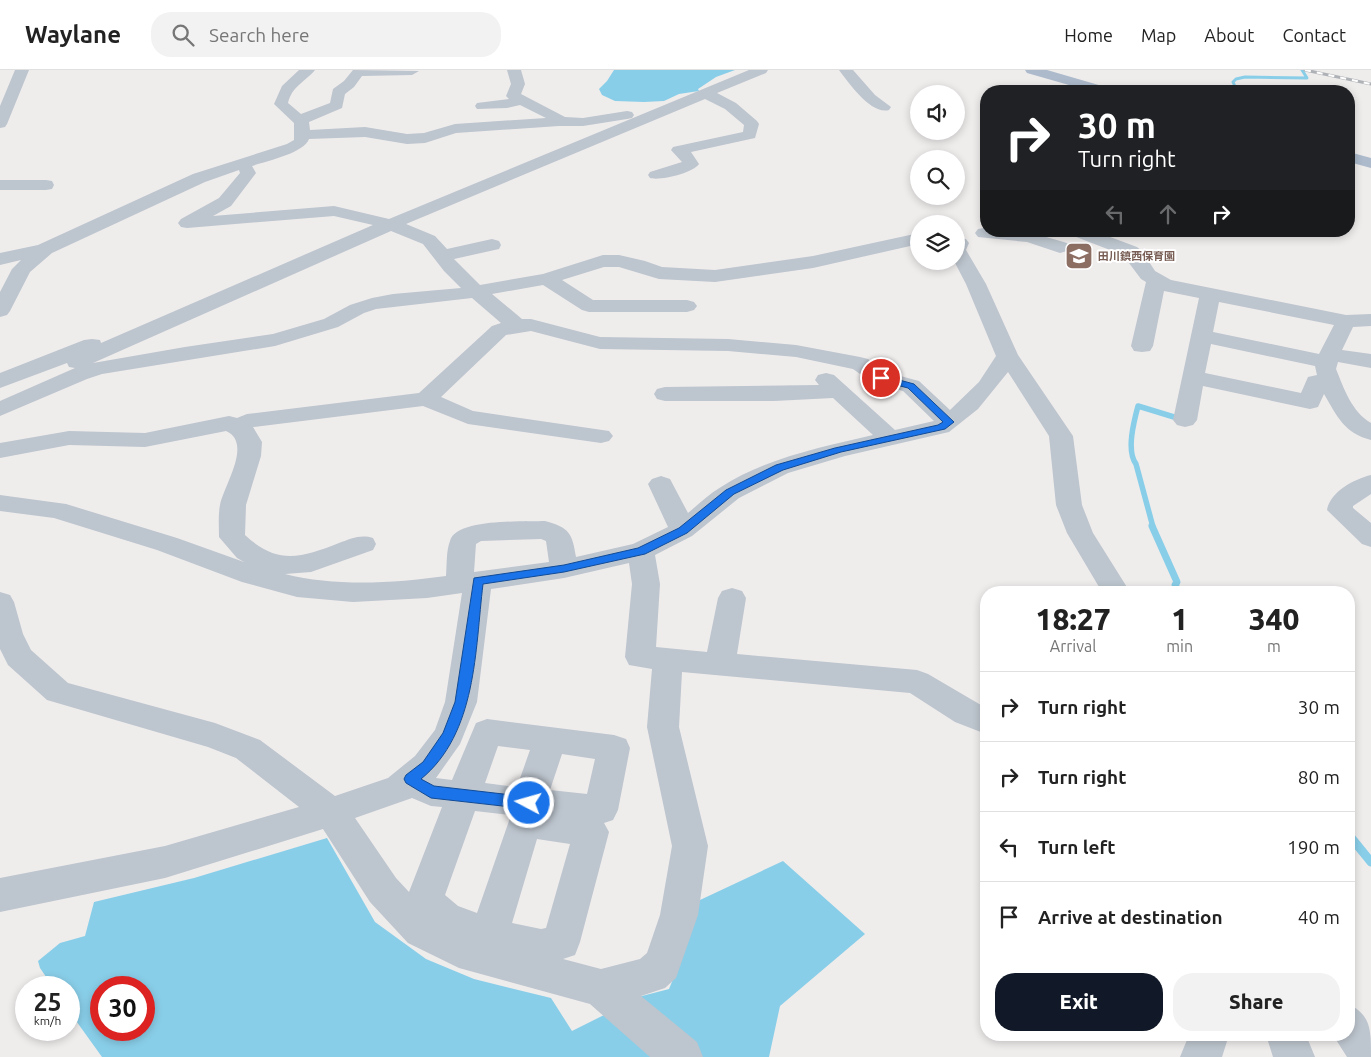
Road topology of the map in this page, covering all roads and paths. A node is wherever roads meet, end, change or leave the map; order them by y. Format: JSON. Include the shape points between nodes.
{"nodes":[{"id":1,"x":22,"y":70,"type":"edge"},
{"id":2,"x":308,"y":70,"type":"edge"},
{"id":3,"x":514,"y":70,"type":"edge"},
{"id":4,"x":762,"y":70,"type":"edge"},
{"id":5,"x":846,"y":70,"type":"edge"},
{"id":6,"x":1032,"y":70,"type":"edge"},
{"id":7,"x":412,"y":71,"type":"edge"},
{"id":8,"x":1083,"y":85,"type":"edge"},
{"id":9,"x":706,"y":94,"type":"junction"},
{"id":10,"x":520,"y":101,"type":"junction"},
{"id":11,"x":482,"y":106,"type":"dead end"},
{"id":12,"x":884,"y":107,"type":"dead end"},
{"id":13,"x":654,"y":115,"type":"junction"},
{"id":14,"x":0,"y":124,"type":"edge"},
{"id":15,"x":301,"y":127,"type":"junction"},
{"id":16,"x":558,"y":132,"type":"junction"},
{"id":17,"x":581,"y":146,"type":"junction"},
{"id":18,"x":1355,"y":159,"type":"edge"},
{"id":19,"x":243,"y":163,"type":"junction"},
{"id":20,"x":1371,"y":163,"type":"edge"},
{"id":21,"x":656,"y":175,"type":"dead end"},
{"id":22,"x":0,"y":185,"type":"edge"},
{"id":23,"x":46,"y":185,"type":"dead end"},
{"id":24,"x":385,"y":224,"type":"junction"},
{"id":25,"x":980,"y":235,"type":"edge"},
{"id":26,"x":1029,"y":237,"type":"edge"},
{"id":27,"x":1093,"y":237,"type":"edge"},
{"id":28,"x":910,"y":240,"type":"edge"},
{"id":29,"x":965,"y":240,"type":"edge"},
{"id":30,"x":492,"y":245,"type":"dead end"},
{"id":31,"x":1060,"y":247,"type":"dead end"},
{"id":32,"x":45,"y":249,"type":"junction"},
{"id":33,"x":443,"y":256,"type":"junction"},
{"id":34,"x":0,"y":258,"type":"edge"},
{"id":35,"x":965,"y":264,"type":"edge"},
{"id":36,"x":546,"y":279,"type":"junction"},
{"id":37,"x":1156,"y":281,"type":"junction"},
{"id":38,"x":477,"y":292,"type":"junction"},
{"id":39,"x":1210,"y":294,"type":"junction"},
{"id":40,"x":3,"y":298,"type":"edge"},
{"id":41,"x":687,"y":306,"type":"dead end"},
{"id":42,"x":1371,"y":320,"type":"edge"},
{"id":43,"x":1346,"y":321,"type":"junction"},
{"id":44,"x":516,"y":326,"type":"junction"},
{"id":45,"x":1202,"y":336,"type":"junction"},
{"id":46,"x":1142,"y":346,"type":"dead end"},
{"id":47,"x":1007,"y":356,"type":"junction"},
{"id":48,"x":1329,"y":358,"type":"junction"},
{"id":49,"x":1371,"y":361,"type":"edge"},
{"id":50,"x":1195,"y":370,"type":"junction"},
{"id":51,"x":0,"y":381,"type":"edge"},
{"id":52,"x":1323,"y":383,"type":"junction"},
{"id":53,"x":665,"y":394,"type":"dead end"},
{"id":54,"x":0,"y":395,"type":"edge"},
{"id":55,"x":426,"y":399,"type":"junction"},
{"id":56,"x":0,"y":409,"type":"edge"},
{"id":57,"x":1185,"y":420,"type":"dead end"},
{"id":58,"x":238,"y":422,"type":"junction"},
{"id":59,"x":949,"y":422,"type":"junction"},
{"id":60,"x":1371,"y":434,"type":"edge"},
{"id":61,"x":601,"y":436,"type":"dead end"},
{"id":62,"x":890,"y":438,"type":"junction"},
{"id":63,"x":0,"y":451,"type":"edge"},
{"id":64,"x":266,"y":461,"type":"dead end"},
{"id":65,"x":1371,"y":482,"type":"edge"},
{"id":66,"x":661,"y":484,"type":"dead end"},
{"id":67,"x":0,"y":504,"type":"edge"},
{"id":68,"x":683,"y":530,"type":"junction"},
{"id":69,"x":232,"y":537,"type":"junction"},
{"id":70,"x":1371,"y":538,"type":"edge"},
{"id":71,"x":363,"y":544,"type":"dead end"},
{"id":72,"x":641,"y":551,"type":"junction"},
{"id":73,"x":223,"y":564,"type":"junction"},
{"id":74,"x":564,"y":569,"type":"junction"},
{"id":75,"x":468,"y":583,"type":"junction"},
{"id":76,"x":1112,"y":586,"type":"edge"},
{"id":77,"x":732,"y":598,"type":"dead end"},
{"id":78,"x":0,"y":602,"type":"edge"},
{"id":79,"x":668,"y":659,"type":"junction"},
{"id":80,"x":720,"y":664,"type":"junction"},
{"id":81,"x":980,"y":719,"type":"edge"},
{"id":82,"x":550,"y":740,"type":"junction"},
{"id":83,"x":411,"y":779,"type":"junction"},
{"id":84,"x":464,"y":795,"type":"junction"},
{"id":85,"x":529,"y":803,"type":"junction"},
{"id":86,"x":331,"y":812,"type":"junction"},
{"id":87,"x":0,"y":895,"type":"edge"},
{"id":88,"x":489,"y":936,"type":"dead end"},
{"id":89,"x":607,"y":993,"type":"junction"},
{"id":90,"x":1355,"y":1033,"type":"edge"},
{"id":91,"x":1207,"y":1041,"type":"edge"},
{"id":92,"x":1288,"y":1041,"type":"edge"},
{"id":93,"x":682,"y":1057,"type":"edge"},
{"id":94,"x":1201,"y":1057,"type":"edge"},
{"id":95,"x":1294,"y":1057,"type":"edge"},
{"id":96,"x":1371,"y":1057,"type":"edge"}],
"edges":[{"from":1,"to":14,"type":"street"},
{"from":2,"to":15,"type":"street","via":[[282,94],[282,104]]},
{"from":3,"to":10,"type":"street","via":[[518,84],[513,96]]},
{"from":4,"to":9,"type":"street"},
{"from":5,"to":12,"type":"street","via":[[870,98]]},
{"from":6,"to":8,"type":"main road"},
{"from":7,"to":15,"type":"street","via":[[358,72],[338,92],[337,105]]},
{"from":9,"to":13,"type":"street"},
{"from":9,"to":21,"type":"street","via":[[724,101],[744,115],[752,124],[750,135],[679,150],[691,164]]},
{"from":10,"to":11,"type":"street"},
{"from":10,"to":16,"type":"street","via":[[559,119]]},
{"from":13,"to":16,"type":"street","via":[[583,122]]},
{"from":13,"to":17,"type":"street"},
{"from":15,"to":16,"type":"street","via":[[381,134],[374,140],[377,146],[405,151],[498,134]]},
{"from":15,"to":19,"type":"street","via":[[301,142],[293,147]]},
{"from":16,"to":17,"type":"street"},
{"from":17,"to":24,"type":"street"},
{"from":18,"to":20,"type":"main road"},
{"from":19,"to":24,"type":"street","via":[[248,173],[225,202],[184,225],[334,211]]},
{"from":19,"to":32,"type":"street","via":[[200,178]]},
{"from":22,"to":23,"type":"street"},
{"from":24,"to":33,"type":"street","via":[[426,237]]},
{"from":24,"to":51,"type":"street","via":[[51,363]]},
{"from":24,"to":54,"type":"street"},
{"from":25,"to":29,"type":"street"},
{"from":26,"to":31,"type":"street"},
{"from":27,"to":37,"type":"street","via":[[1136,255],[1139,264]]},
{"from":28,"to":36,"type":"street","via":[[814,262],[715,276],[667,274],[619,261],[603,261]]},
{"from":30,"to":33,"type":"street"},
{"from":32,"to":34,"type":"street"},
{"from":32,"to":40,"type":"street","via":[[22,269]]},
{"from":33,"to":38,"type":"street"},
{"from":35,"to":47,"type":"street"},
{"from":36,"to":38,"type":"street"},
{"from":36,"to":41,"type":"street","via":[[589,306]]},
{"from":37,"to":39,"type":"street"},
{"from":37,"to":46,"type":"street"},
{"from":38,"to":44,"type":"street"},
{"from":38,"to":56,"type":"street","via":[[372,304],[331,323],[275,340],[99,368]]},
{"from":39,"to":43,"type":"street"},
{"from":39,"to":45,"type":"street"},
{"from":42,"to":43,"type":"street"},
{"from":43,"to":48,"type":"street"},
{"from":44,"to":55,"type":"street","via":[[499,330]]},
{"from":44,"to":59,"type":"street","via":[[531,325],[600,342],[728,345],[796,351],[860,364],[881,378],[911,386]]},
{"from":45,"to":48,"type":"street"},
{"from":45,"to":50,"type":"street"},
{"from":47,"to":59,"type":"street","via":[[992,382]]},
{"from":47,"to":76,"type":"street","via":[[1061,436],[1069,505],[1080,534]]},
{"from":48,"to":49,"type":"street"},
{"from":48,"to":52,"type":"street"},
{"from":50,"to":52,"type":"street","via":[[1310,402]]},
{"from":50,"to":57,"type":"street"},
{"from":52,"to":60,"type":"street","via":[[1335,394],[1352,422]]},
{"from":53,"to":62,"type":"street","via":[[774,394],[832,386]]},
{"from":55,"to":58,"type":"street"},
{"from":55,"to":61,"type":"street","via":[[468,417]]},
{"from":58,"to":63,"type":"street","via":[[145,440],[69,438]]},
{"from":58,"to":64,"type":"street","via":[[259,426],[267,436]]},
{"from":58,"to":69,"type":"street","via":[[250,442],[234,505]]},
{"from":59,"to":62,"type":"street","via":[[941,427]]},
{"from":62,"to":68,"type":"street","via":[[779,468],[730,492]]},
{"from":65,"to":70,"type":"street","via":[[1341,502],[1340,510]]},
{"from":66,"to":68,"type":"street"},
{"from":67,"to":73,"type":"street","via":[[57,510]]},
{"from":68,"to":72,"type":"street"},
{"from":69,"to":71,"type":"street","via":[[242,549],[266,564],[295,567]]},
{"from":69,"to":73,"type":"street"},
{"from":72,"to":74,"type":"street"},
{"from":72,"to":79,"type":"street","via":[[646,584],[640,657]]},
{"from":73,"to":75,"type":"street","via":[[297,587],[353,592]]},
{"from":74,"to":75,"type":"street"},
{"from":74,"to":75,"type":"street","via":[[559,537],[546,530],[475,533],[463,540]]},
{"from":75,"to":83,"type":"street","via":[[461,702],[449,736],[428,766]]},
{"from":77,"to":80,"type":"street"},
{"from":78,"to":86,"type":"street","via":[[8,634],[19,657],[58,692],[215,736],[248,749]]},
{"from":79,"to":80,"type":"street"},
{"from":79,"to":89,"type":"street","via":[[663,726],[690,846],[679,915],[662,965],[651,975]]},
{"from":80,"to":81,"type":"street","via":[[917,682]]},
{"from":82,"to":84,"type":"street","via":[[487,732]]},
{"from":82,"to":85,"type":"street"},
{"from":82,"to":85,"type":"street","via":[[614,748],[601,810]]},
{"from":83,"to":84,"type":"street","via":[[431,792]]},
{"from":83,"to":86,"type":"street","via":[[400,788]]},
{"from":84,"to":85,"type":"street"},
{"from":84,"to":88,"type":"street","via":[[425,900],[445,918]]},
{"from":86,"to":87,"type":"street","via":[[165,862]]},
{"from":86,"to":89,"type":"street","via":[[384,890],[421,931],[459,950]]},
{"from":89,"to":93,"type":"street"},
{"from":90,"to":96,"type":"street"},
{"from":91,"to":94,"type":"street"},
{"from":92,"to":95,"type":"street"}]}
